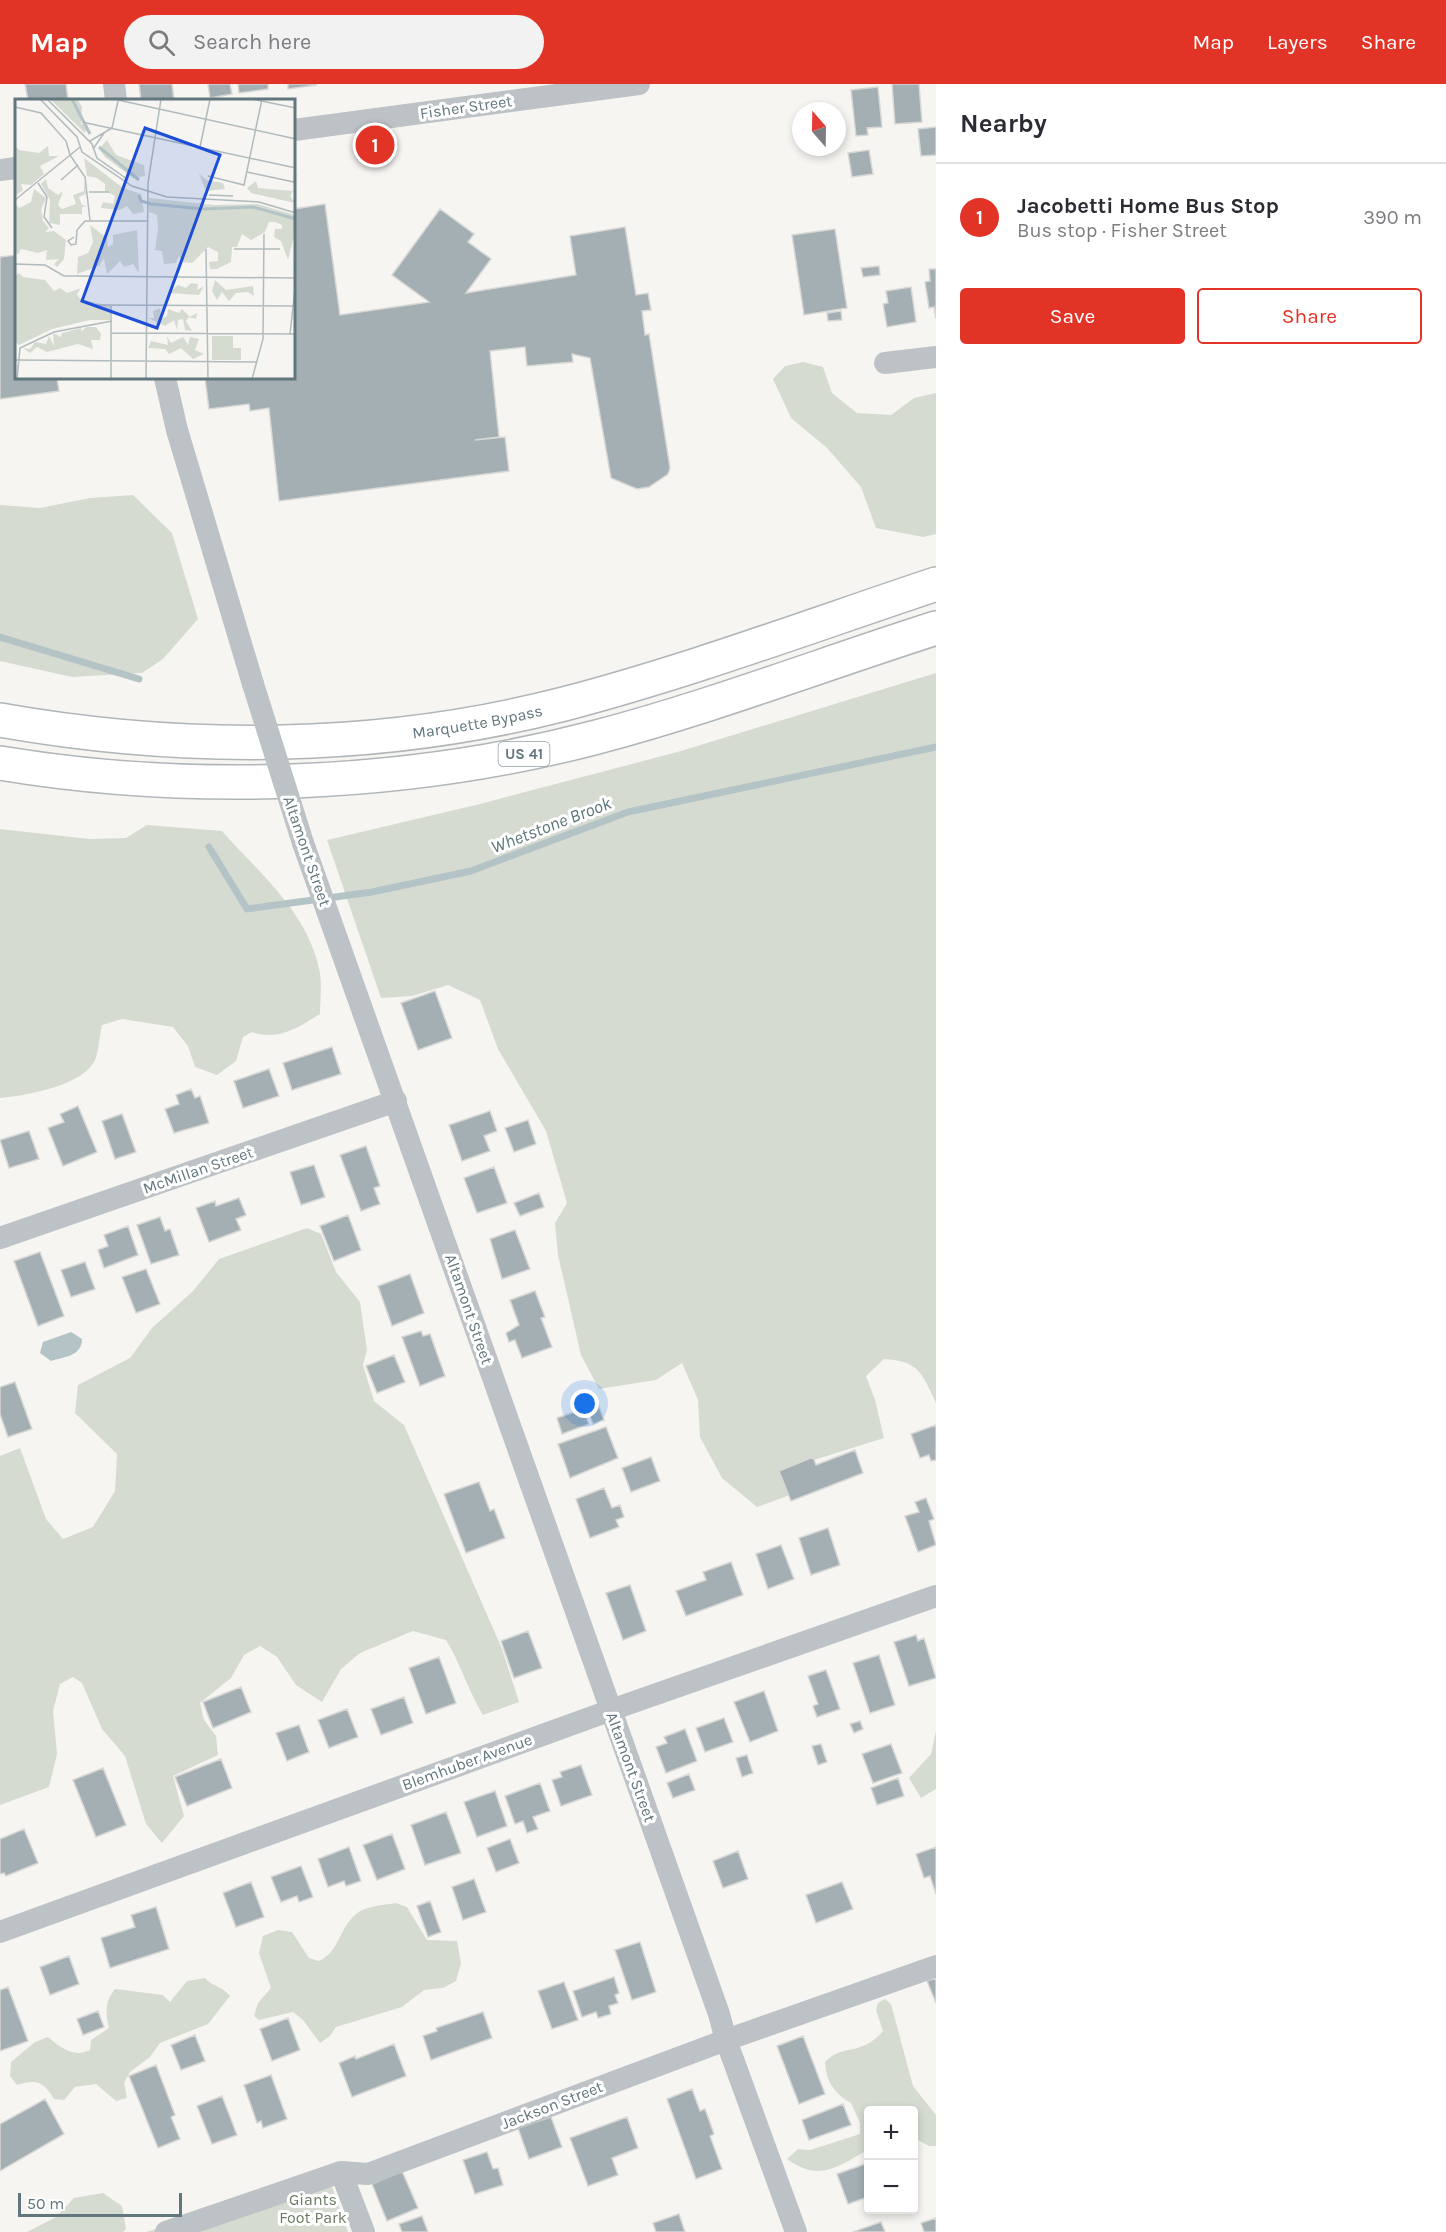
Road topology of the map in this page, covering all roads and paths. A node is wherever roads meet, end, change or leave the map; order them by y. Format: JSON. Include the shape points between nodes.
{"nodes":[{"id":1,"x":114,"y":84,"type":"edge"},
{"id":2,"x":639,"y":84,"type":"edge"},
{"id":3,"x":116,"y":99,"type":"edge"},
{"id":4,"x":296,"y":130,"type":"edge"},
{"id":5,"x":15,"y":168,"type":"edge"},
{"id":6,"x":0,"y":170,"type":"edge"},
{"id":7,"x":936,"y":357,"type":"edge"},
{"id":8,"x":885,"y":363,"type":"dead end"},
{"id":9,"x":165,"y":380,"type":"edge"},
{"id":10,"x":936,"y":584,"type":"edge"},
{"id":11,"x":936,"y":628,"type":"edge"},
{"id":12,"x":0,"y":720,"type":"edge"},
{"id":13,"x":0,"y":763,"type":"edge"},
{"id":14,"x":396,"y":1101,"type":"junction"},
{"id":15,"x":0,"y":1238,"type":"edge"},
{"id":16,"x":936,"y":1596,"type":"edge"},
{"id":17,"x":611,"y":1710,"type":"junction"},
{"id":18,"x":0,"y":1932,"type":"edge"},
{"id":19,"x":936,"y":1966,"type":"edge"},
{"id":20,"x":726,"y":2040,"type":"junction"},
{"id":21,"x":341,"y":2172,"type":"junction"},
{"id":22,"x":166,"y":2232,"type":"edge"},
{"id":23,"x":364,"y":2232,"type":"edge"},
{"id":24,"x":796,"y":2232,"type":"edge"}],
"edges":[{"from":1,"to":3,"type":"street"},
{"from":2,"to":4,"type":"street","name":"Fisher Street"},
{"from":5,"to":6,"type":"street"},
{"from":7,"to":8,"type":"street"},
{"from":9,"to":14,"type":"street","name":"Altamont Street","bridge":true,"via":[[177,430],[303,843]]},
{"from":10,"to":12,"type":"highway","name":"Marquette Bypass","number":"US 41","via":[[636,684],[562,704],[452,726],[373,736],[206,743],[99,736]]},
{"from":11,"to":13,"type":"highway","number":"US 41","via":[[597,737],[447,768],[293,780],[183,780],[96,776]]},
{"from":14,"to":15,"type":"street","name":"McMillan Street"},
{"from":14,"to":17,"type":"street","name":"Altamont Street"},
{"from":16,"to":17,"type":"street","name":"Blemhuber Avenue"},
{"from":17,"to":18,"type":"street","name":"Blemhuber Avenue"},
{"from":17,"to":20,"type":"street","name":"Altamont Street"},
{"from":19,"to":20,"type":"street","name":"Jackson Street"},
{"from":20,"to":21,"type":"street","name":"Jackson Street","via":[[368,2174]]},
{"from":20,"to":24,"type":"street","name":"Altamont Street"},
{"from":21,"to":22,"type":"street","name":"Jackson Street"},
{"from":21,"to":23,"type":"street"}]}
